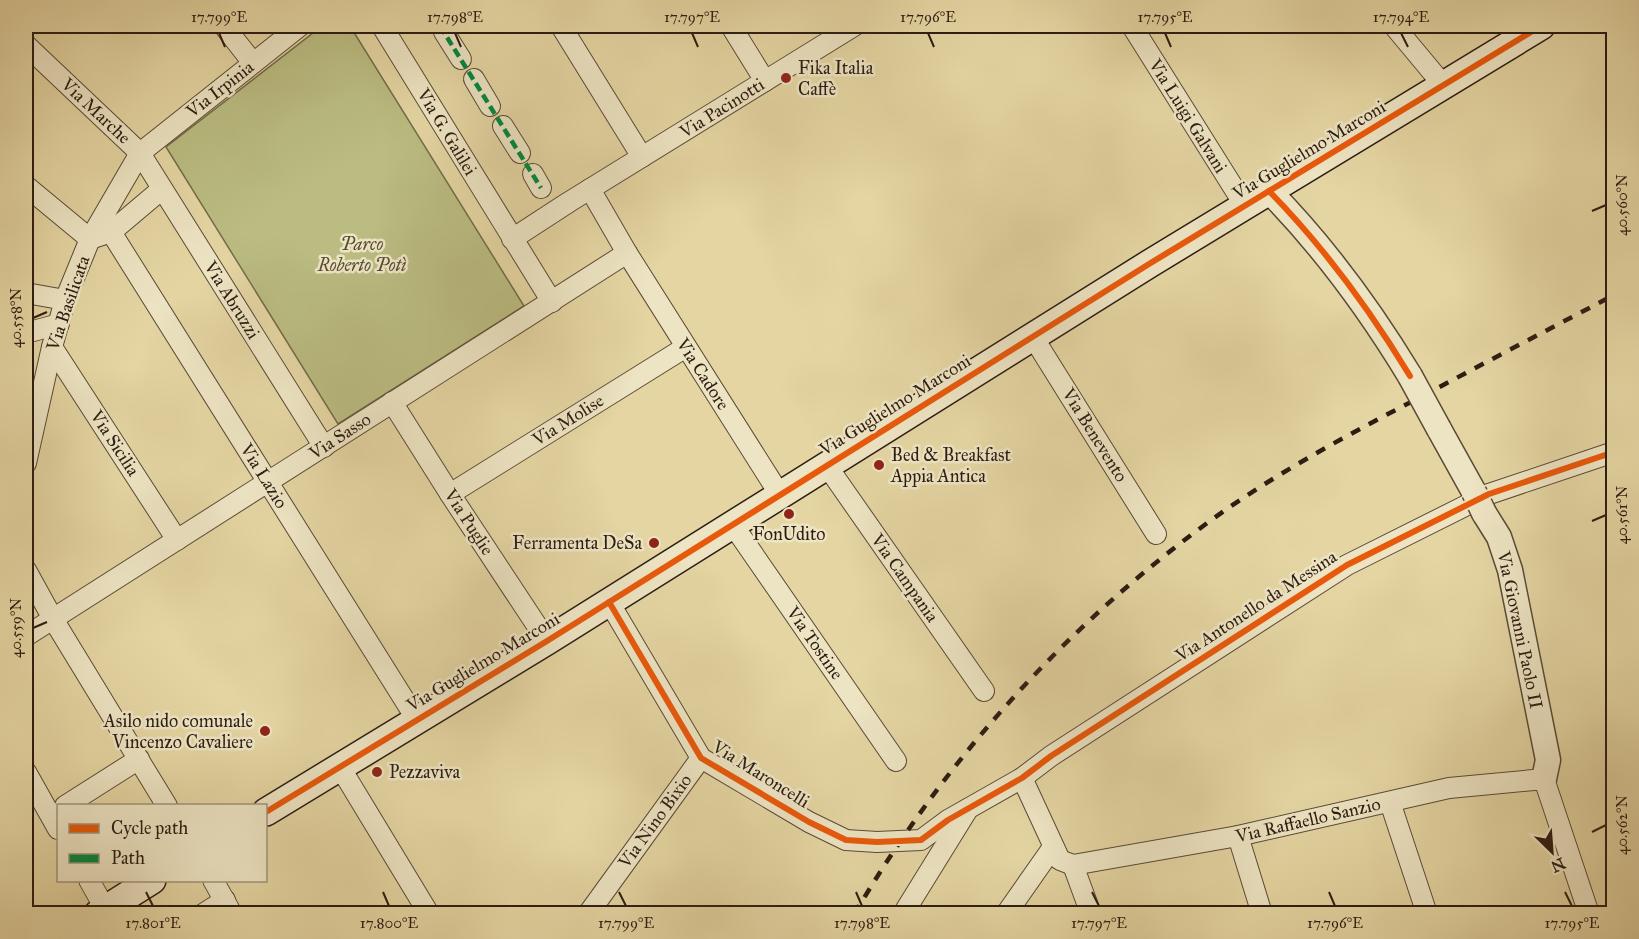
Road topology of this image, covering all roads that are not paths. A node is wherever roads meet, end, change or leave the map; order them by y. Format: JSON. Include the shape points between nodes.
{"nodes":[{"id":1,"x":224,"y":26,"type":"edge"},
{"id":2,"x":300,"y":26,"type":"edge"},
{"id":3,"x":382,"y":26,"type":"edge"},
{"id":4,"x":561,"y":26,"type":"edge"},
{"id":5,"x":731,"y":26,"type":"edge"},
{"id":6,"x":854,"y":26,"type":"edge"},
{"id":7,"x":1132,"y":26,"type":"edge"},
{"id":8,"x":1394,"y":26,"type":"edge"},
{"id":9,"x":1541,"y":26,"type":"edge"},
{"id":10,"x":444,"y":33,"type":"dead end"},
{"id":11,"x":26,"y":45,"type":"edge"},
{"id":12,"x":461,"y":59,"type":"dead end"},
{"id":13,"x":253,"y":63,"type":"junction"},
{"id":14,"x":474,"y":79,"type":"dead end"},
{"id":15,"x":765,"y":81,"type":"junction"},
{"id":16,"x":1444,"y":86,"type":"junction"},
{"id":17,"x":490,"y":106,"type":"dead end"},
{"id":18,"x":503,"y":126,"type":"dead end"},
{"id":19,"x":140,"y":153,"type":"junction"},
{"id":20,"x":520,"y":153,"type":"dead end"},
{"id":21,"x":642,"y":157,"type":"junction"},
{"id":22,"x":26,"y":186,"type":"edge"},
{"id":23,"x":162,"y":189,"type":"junction"},
{"id":24,"x":590,"y":189,"type":"junction"},
{"id":25,"x":1269,"y":191,"type":"junction"},
{"id":26,"x":1245,"y":206,"type":"junction"},
{"id":27,"x":111,"y":232,"type":"junction"},
{"id":28,"x":90,"y":239,"type":"junction"},
{"id":29,"x":512,"y":239,"type":"junction"},
{"id":30,"x":627,"y":253,"type":"junction"},
{"id":31,"x":26,"y":293,"type":"edge"},
{"id":32,"x":65,"y":300,"type":"junction"},
{"id":33,"x":552,"y":302,"type":"junction"},
{"id":34,"x":59,"y":324,"type":"junction"},
{"id":35,"x":26,"y":333,"type":"edge"},
{"id":36,"x":1033,"y":337,"type":"junction"},
{"id":37,"x":52,"y":347,"type":"junction"},
{"id":38,"x":686,"y":347,"type":"junction"},
{"id":39,"x":392,"y":402,"type":"junction"},
{"id":40,"x":324,"y":447,"type":"junction"},
{"id":41,"x":1614,"y":452,"type":"edge"},
{"id":42,"x":26,"y":463,"type":"edge"},
{"id":43,"x":827,"y":466,"type":"junction"},
{"id":44,"x":268,"y":482,"type":"junction"},
{"id":45,"x":450,"y":494,"type":"junction"},
{"id":46,"x":780,"y":495,"type":"junction"},
{"id":47,"x":733,"y":525,"type":"junction"},
{"id":48,"x":1156,"y":534,"type":"dead end"},
{"id":49,"x":177,"y":540,"type":"junction"},
{"id":50,"x":26,"y":570,"type":"edge"},
{"id":51,"x":609,"y":602,"type":"junction"},
{"id":52,"x":53,"y":619,"type":"junction"},
{"id":53,"x":26,"y":636,"type":"edge"},
{"id":54,"x":547,"y":641,"type":"junction"},
{"id":55,"x":984,"y":691,"type":"dead end"},
{"id":56,"x":417,"y":720,"type":"junction"},
{"id":57,"x":701,"y":758,"type":"junction"},
{"id":58,"x":139,"y":759,"type":"junction"},
{"id":59,"x":896,"y":761,"type":"dead end"},
{"id":60,"x":340,"y":767,"type":"junction"},
{"id":61,"x":26,"y":772,"type":"edge"},
{"id":62,"x":1022,"y":778,"type":"junction"},
{"id":63,"x":1544,"y":779,"type":"junction"},
{"id":64,"x":1390,"y":802,"type":"junction"},
{"id":65,"x":74,"y":804,"type":"edge"},
{"id":66,"x":166,"y":804,"type":"edge"},
{"id":67,"x":968,"y":809,"type":"junction"},
{"id":68,"x":267,"y":811,"type":"edge"},
{"id":69,"x":57,"y":814,"type":"edge"},
{"id":70,"x":1238,"y":836,"type":"junction"},
{"id":71,"x":1053,"y":847,"type":"junction"},
{"id":72,"x":1073,"y":865,"type":"junction"},
{"id":73,"x":89,"y":882,"type":"edge"},
{"id":74,"x":149,"y":882,"type":"edge"},
{"id":75,"x":214,"y":882,"type":"edge"},
{"id":76,"x":229,"y":907,"type":"edge"},
{"id":77,"x":104,"y":912,"type":"edge"},
{"id":78,"x":203,"y":914,"type":"edge"},
{"id":79,"x":429,"y":914,"type":"edge"},
{"id":80,"x":588,"y":914,"type":"edge"},
{"id":81,"x":903,"y":914,"type":"edge"},
{"id":82,"x":1006,"y":914,"type":"edge"},
{"id":83,"x":1091,"y":914,"type":"edge"},
{"id":84,"x":1262,"y":914,"type":"edge"},
{"id":85,"x":1427,"y":914,"type":"edge"},
{"id":86,"x":1589,"y":914,"type":"edge"}],
"edges":[{"from":1,"to":13,"type":"street"},
{"from":2,"to":13,"type":"street","name":"Via Irpinia"},
{"from":3,"to":29,"type":"street","name":"Via G. Galilei"},
{"from":4,"to":21,"type":"street"},
{"from":5,"to":15,"type":"street"},
{"from":6,"to":15,"type":"street","name":"Via Pacinotti"},
{"from":7,"to":26,"type":"street","name":"Via Luigi Galvani"},
{"from":8,"to":16,"type":"street"},
{"from":9,"to":16,"type":"main road","name":"Via Guglielmo Marconi"},
{"from":10,"to":12,"type":"street"},
{"from":11,"to":19,"type":"street","name":"Via Marche"},
{"from":13,"to":19,"type":"street","name":"Via Irpinia"},
{"from":14,"to":17,"type":"street"},
{"from":15,"to":21,"type":"street","name":"Via Pacinotti"},
{"from":16,"to":25,"type":"main road","name":"Via Guglielmo Marconi"},
{"from":18,"to":20,"type":"street"},
{"from":19,"to":23,"type":"street","name":"Via Abruzzi"},
{"from":19,"to":28,"type":"street","name":"Via Basilicata"},
{"from":21,"to":24,"type":"street","name":"Via Pacinotti"},
{"from":22,"to":28,"type":"street"},
{"from":23,"to":27,"type":"street"},
{"from":23,"to":40,"type":"street","name":"Via Abruzzi"},
{"from":24,"to":29,"type":"street","name":"Via Pacinotti"},
{"from":24,"to":30,"type":"street","name":"Via Cadore"},
{"from":25,"to":26,"type":"main road","name":"Via Guglielmo Marconi"},
{"from":25,"to":63,"type":"street","name":"Via Giovanni Paolo II","bridge":true,"via":[[1295,217],[1389,340],[1499,537],[1510,570],[1548,760]]},
{"from":26,"to":36,"type":"main road","name":"Via Guglielmo Marconi"},
{"from":27,"to":28,"type":"street"},
{"from":27,"to":44,"type":"street","name":"Via Lazio"},
{"from":28,"to":32,"type":"street","name":"Via Basilicata"},
{"from":29,"to":33,"type":"street","name":"Via G. Galilei"},
{"from":30,"to":33,"type":"street","name":"Via Sasso"},
{"from":30,"to":38,"type":"street","name":"Via Cadore"},
{"from":31,"to":32,"type":"street"},
{"from":32,"to":34,"type":"street","name":"Via Basilicata"},
{"from":33,"to":39,"type":"street","name":"Via Sasso"},
{"from":34,"to":35,"type":"street"},
{"from":34,"to":37,"type":"street","name":"Via Basilicata"},
{"from":36,"to":43,"type":"main road","name":"Via Guglielmo Marconi"},
{"from":36,"to":48,"type":"street","name":"Via Benevento"},
{"from":37,"to":42,"type":"street","name":"Via Basilicata"},
{"from":37,"to":49,"type":"street","name":"Via Sicilia"},
{"from":38,"to":45,"type":"street","name":"Via Molise"},
{"from":38,"to":46,"type":"street","name":"Via Cadore"},
{"from":39,"to":40,"type":"street","name":"Via Sasso"},
{"from":39,"to":45,"type":"street","name":"Via Puglie"},
{"from":40,"to":44,"type":"street","name":"Via Sasso"},
{"from":41,"to":62,"type":"street","name":"Via Antonello da Messina","via":[[1489,494],[1347,565]]},
{"from":43,"to":46,"type":"main road","name":"Via Guglielmo Marconi"},
{"from":43,"to":55,"type":"street","name":"Via Campania"},
{"from":44,"to":49,"type":"street","name":"Via Sasso"},
{"from":44,"to":56,"type":"street","name":"Via Lazio"},
{"from":45,"to":54,"type":"street","name":"Via Puglie"},
{"from":46,"to":47,"type":"main road","name":"Via Guglielmo Marconi"},
{"from":47,"to":51,"type":"main road","name":"Via Guglielmo Marconi"},
{"from":47,"to":59,"type":"street","name":"Via Tostine"},
{"from":49,"to":52,"type":"street","name":"Via Sasso"},
{"from":50,"to":52,"type":"street"},
{"from":51,"to":54,"type":"main road","name":"Via Guglielmo Marconi"},
{"from":51,"to":57,"type":"street","name":"Via Maroncelli"},
{"from":52,"to":53,"type":"street","name":"Via Sasso"},
{"from":52,"to":58,"type":"street"},
{"from":54,"to":56,"type":"main road","name":"Via Guglielmo Marconi"},
{"from":56,"to":60,"type":"main road","name":"Via Guglielmo Marconi"},
{"from":57,"to":67,"type":"street","name":"Via Maroncelli","via":[[846,840],[921,840]]},
{"from":57,"to":80,"type":"street","name":"Via Nino Bixio"},
{"from":58,"to":65,"type":"street"},
{"from":58,"to":66,"type":"street"},
{"from":60,"to":68,"type":"main road","name":"Via Guglielmo Marconi"},
{"from":60,"to":79,"type":"street"},
{"from":61,"to":69,"type":"street"},
{"from":62,"to":67,"type":"street","name":"Via Antonello da Messina"},
{"from":62,"to":71,"type":"street"},
{"from":63,"to":64,"type":"street","name":"Via Raffaello Sanzio","via":[[1449,788]]},
{"from":63,"to":86,"type":"street"},
{"from":64,"to":70,"type":"street","name":"Via Raffaello Sanzio"},
{"from":64,"to":85,"type":"street"},
{"from":67,"to":81,"type":"street"},
{"from":70,"to":72,"type":"street","name":"Via Raffaello Sanzio"},
{"from":70,"to":84,"type":"street"},
{"from":71,"to":72,"type":"street","via":[[1060,860]]},
{"from":71,"to":82,"type":"street"},
{"from":72,"to":83,"type":"street"},
{"from":73,"to":77,"type":"street"},
{"from":74,"to":77,"type":"main road"},
{"from":75,"to":76,"type":"street"},
{"from":76,"to":78,"type":"street"}]}
